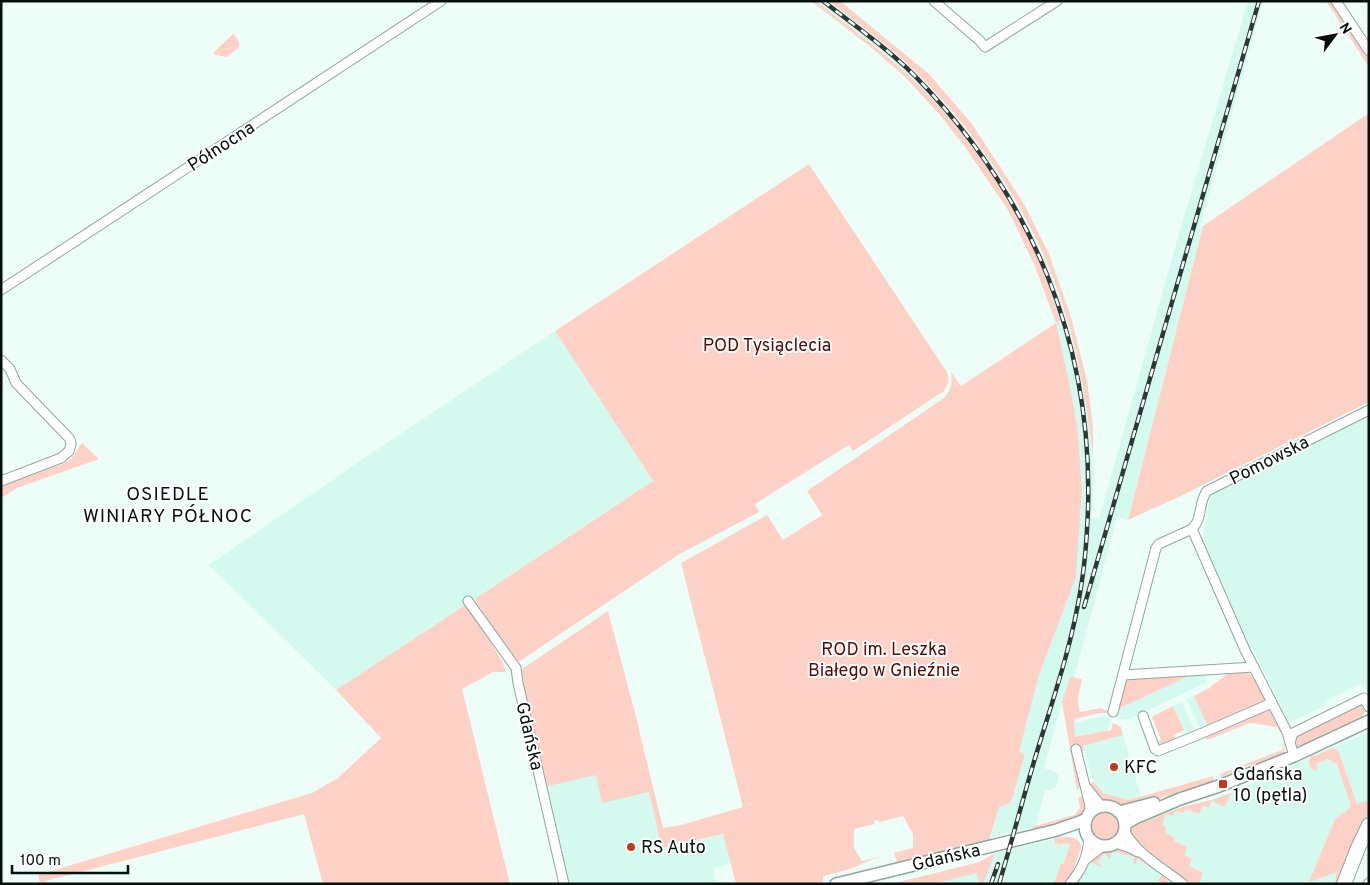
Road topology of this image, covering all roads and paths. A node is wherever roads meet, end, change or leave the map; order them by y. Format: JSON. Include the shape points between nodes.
{"nodes":[{"id":1,"x":441,"y":1,"type":"edge"},
{"id":2,"x":934,"y":1,"type":"edge"},
{"id":3,"x":1056,"y":1,"type":"edge"},
{"id":4,"x":1336,"y":1,"type":"edge"},
{"id":5,"x":1369,"y":51,"type":"edge"},
{"id":6,"x":1,"y":290,"type":"edge"},
{"id":7,"x":1,"y":360,"type":"edge"},
{"id":8,"x":1369,"y":410,"type":"edge"},
{"id":9,"x":1,"y":481,"type":"edge"},
{"id":10,"x":1192,"y":529,"type":"junction"},
{"id":11,"x":468,"y":601,"type":"dead end"},
{"id":12,"x":1254,"y":667,"type":"junction"},
{"id":13,"x":1122,"y":675,"type":"junction"},
{"id":14,"x":1272,"y":702,"type":"junction"},
{"id":15,"x":1367,"y":702,"type":"edge"},
{"id":16,"x":1113,"y":712,"type":"dead end"},
{"id":17,"x":1143,"y":716,"type":"dead end"},
{"id":18,"x":1369,"y":721,"type":"edge"},
{"id":19,"x":1290,"y":743,"type":"junction"},
{"id":20,"x":1076,"y":750,"type":"dead end"},
{"id":21,"x":1294,"y":756,"type":"junction"},
{"id":22,"x":1085,"y":785,"type":"junction"},
{"id":23,"x":1180,"y":799,"type":"junction"},
{"id":24,"x":1102,"y":807,"type":"junction"},
{"id":25,"x":1119,"y":812,"type":"junction"},
{"id":26,"x":1088,"y":816,"type":"junction"},
{"id":27,"x":1369,"y":825,"type":"edge"},
{"id":28,"x":1124,"y":827,"type":"junction"},
{"id":29,"x":1057,"y":830,"type":"junction"},
{"id":30,"x":1088,"y":837,"type":"junction"},
{"id":31,"x":1116,"y":843,"type":"junction"},
{"id":32,"x":1369,"y":843,"type":"edge"},
{"id":33,"x":1103,"y":846,"type":"junction"},
{"id":34,"x":1147,"y":857,"type":"junction"},
{"id":35,"x":1085,"y":860,"type":"junction"},
{"id":36,"x":1172,"y":880,"type":"edge"},
{"id":37,"x":564,"y":884,"type":"edge"},
{"id":38,"x":836,"y":884,"type":"edge"},
{"id":39,"x":1070,"y":884,"type":"edge"},
{"id":40,"x":1183,"y":884,"type":"edge"},
{"id":41,"x":1344,"y":884,"type":"edge"},
{"id":42,"x":1352,"y":884,"type":"edge"}],
"edges":[{"from":1,"to":6,"type":"street","name":"Północna"},
{"from":2,"to":3,"type":"street","via":[[985,47]]},
{"from":4,"to":5,"type":"street"},
{"from":7,"to":9,"type":"street","via":[[10,369],[16,383],[70,439],[71,444],[61,458]]},
{"from":8,"to":10,"type":"street","name":"Pomowska","via":[[1207,491],[1198,521]]},
{"from":10,"to":12,"type":"street"},
{"from":10,"to":13,"type":"street","via":[[1157,545]]},
{"from":11,"to":37,"type":"street","name":"Gdańska","via":[[516,668]]},
{"from":12,"to":13,"type":"street"},
{"from":12,"to":14,"type":"street"},
{"from":13,"to":16,"type":"street"},
{"from":14,"to":17,"type":"street","via":[[1158,751],[1154,749]]},
{"from":14,"to":19,"type":"street"},
{"from":15,"to":19,"type":"street","via":[[1293,733]]},
{"from":18,"to":21,"type":"street"},
{"from":19,"to":21,"type":"street"},
{"from":20,"to":22,"type":"street"},
{"from":21,"to":23,"type":"street"},
{"from":22,"to":24,"type":"street"},
{"from":22,"to":26,"type":"street","via":[[1090,806]]},
{"from":23,"to":25,"type":"street"},
{"from":23,"to":28,"type":"street","via":[[1135,818]]},
{"from":24,"to":25,"type":"street"},
{"from":24,"to":26,"type":"street"},
{"from":25,"to":28,"type":"street"},
{"from":26,"to":29,"type":"street","name":"Gdańska"},
{"from":26,"to":30,"type":"street","via":[[1085,830]]},
{"from":27,"to":41,"type":"main road"},
{"from":28,"to":31,"type":"street"},
{"from":28,"to":34,"type":"street","via":[[1131,841]]},
{"from":29,"to":30,"type":"street","name":"Gdańska","via":[[1075,831]]},
{"from":29,"to":38,"type":"street","name":"Gdańska"},
{"from":30,"to":33,"type":"street"},
{"from":30,"to":35,"type":"street"},
{"from":31,"to":33,"type":"street"},
{"from":31,"to":34,"type":"street"},
{"from":32,"to":42,"type":"main road"},
{"from":33,"to":35,"type":"street"},
{"from":34,"to":36,"type":"street"},
{"from":35,"to":39,"type":"street"},
{"from":36,"to":40,"type":"street"}]}
